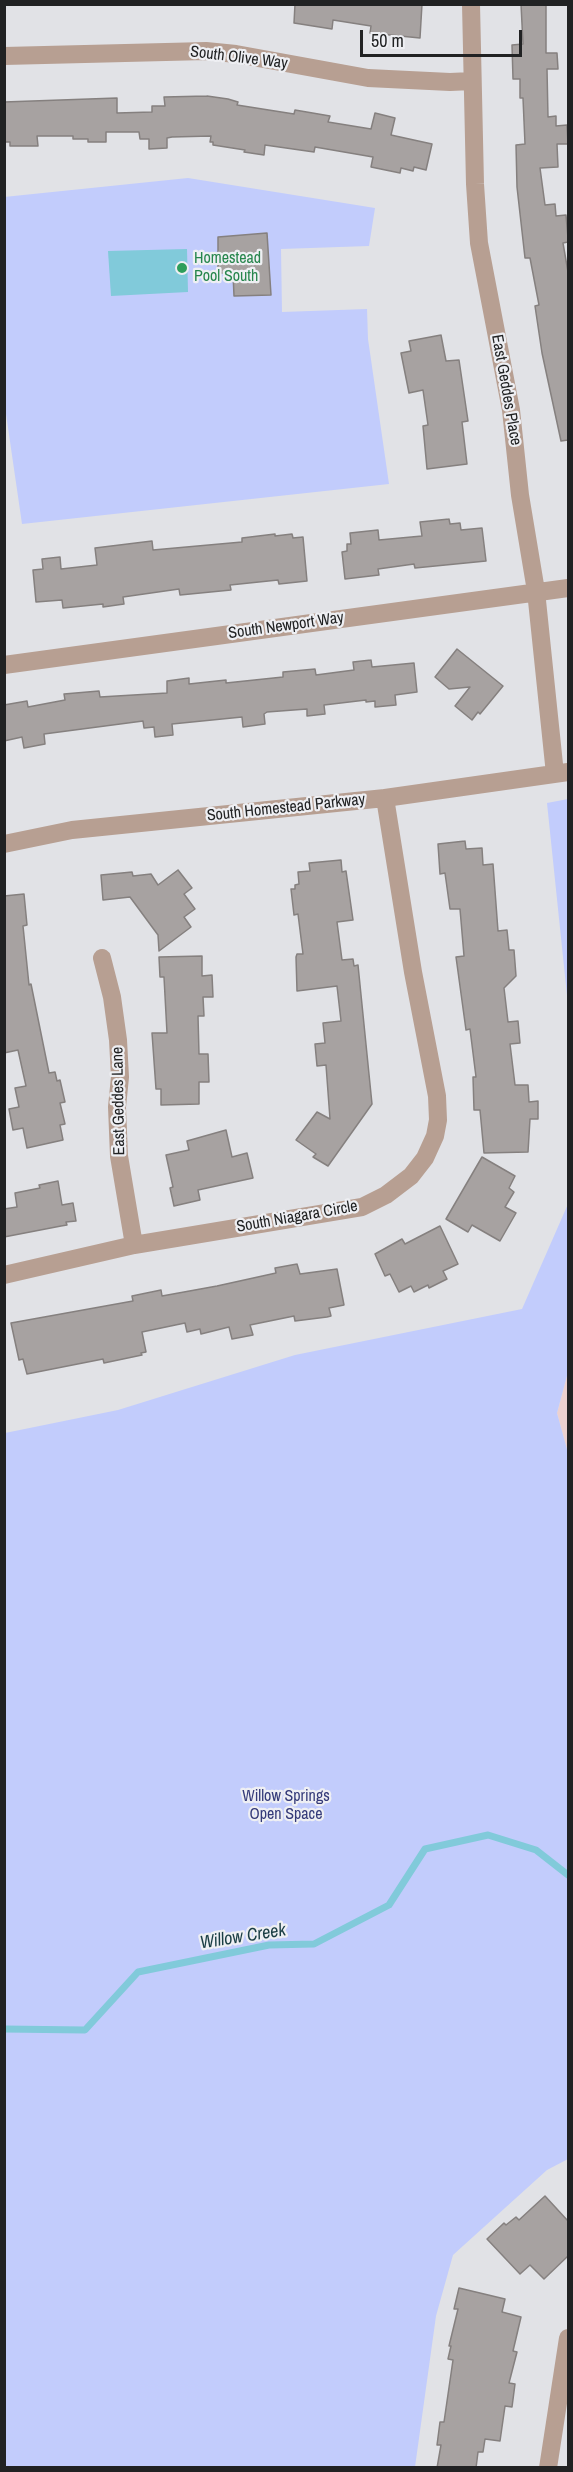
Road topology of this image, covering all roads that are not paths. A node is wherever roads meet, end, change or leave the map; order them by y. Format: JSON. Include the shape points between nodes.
{"nodes":[{"id":1,"x":471,"y":4,"type":"edge"},
{"id":2,"x":4,"y":56,"type":"edge"},
{"id":3,"x":472,"y":81,"type":"junction"},
{"id":4,"x":568,"y":588,"type":"edge"},
{"id":5,"x":536,"y":591,"type":"junction"},
{"id":6,"x":4,"y":665,"type":"edge"},
{"id":7,"x":562,"y":773,"type":"edge"},
{"id":8,"x":386,"y":798,"type":"junction"},
{"id":9,"x":4,"y":844,"type":"edge"},
{"id":10,"x":102,"y":958,"type":"dead end"},
{"id":11,"x":134,"y":1245,"type":"junction"},
{"id":12,"x":4,"y":1275,"type":"edge"},
{"id":13,"x":568,"y":2338,"type":"edge"},
{"id":14,"x":548,"y":2468,"type":"edge"}],
"edges":[{"from":1,"to":3,"type":"street","name":"East Geddes Place"},
{"from":2,"to":3,"type":"street","name":"South Olive Way","via":[[206,51],[368,78]]},
{"from":3,"to":5,"type":"street","name":"East Geddes Place","via":[[479,243],[511,410]]},
{"from":4,"to":5,"type":"street","name":"South Newport Way"},
{"from":5,"to":6,"type":"street","name":"South Newport Way"},
{"from":5,"to":7,"type":"street","name":"East Geddes Place"},
{"from":7,"to":8,"type":"street","name":"South Homestead Parkway"},
{"from":8,"to":9,"type":"street","name":"South Homestead Parkway","via":[[72,830]]},
{"from":8,"to":11,"type":"street","name":"South Niagara Circle","via":[[437,1096],[435,1136],[425,1158],[411,1176],[362,1207]]},
{"from":10,"to":11,"type":"street","name":"East Geddes Lane","via":[[118,1040],[119,1156]]},
{"from":11,"to":12,"type":"street","name":"South Niagara Circle"},
{"from":13,"to":14,"type":"street"}]}
